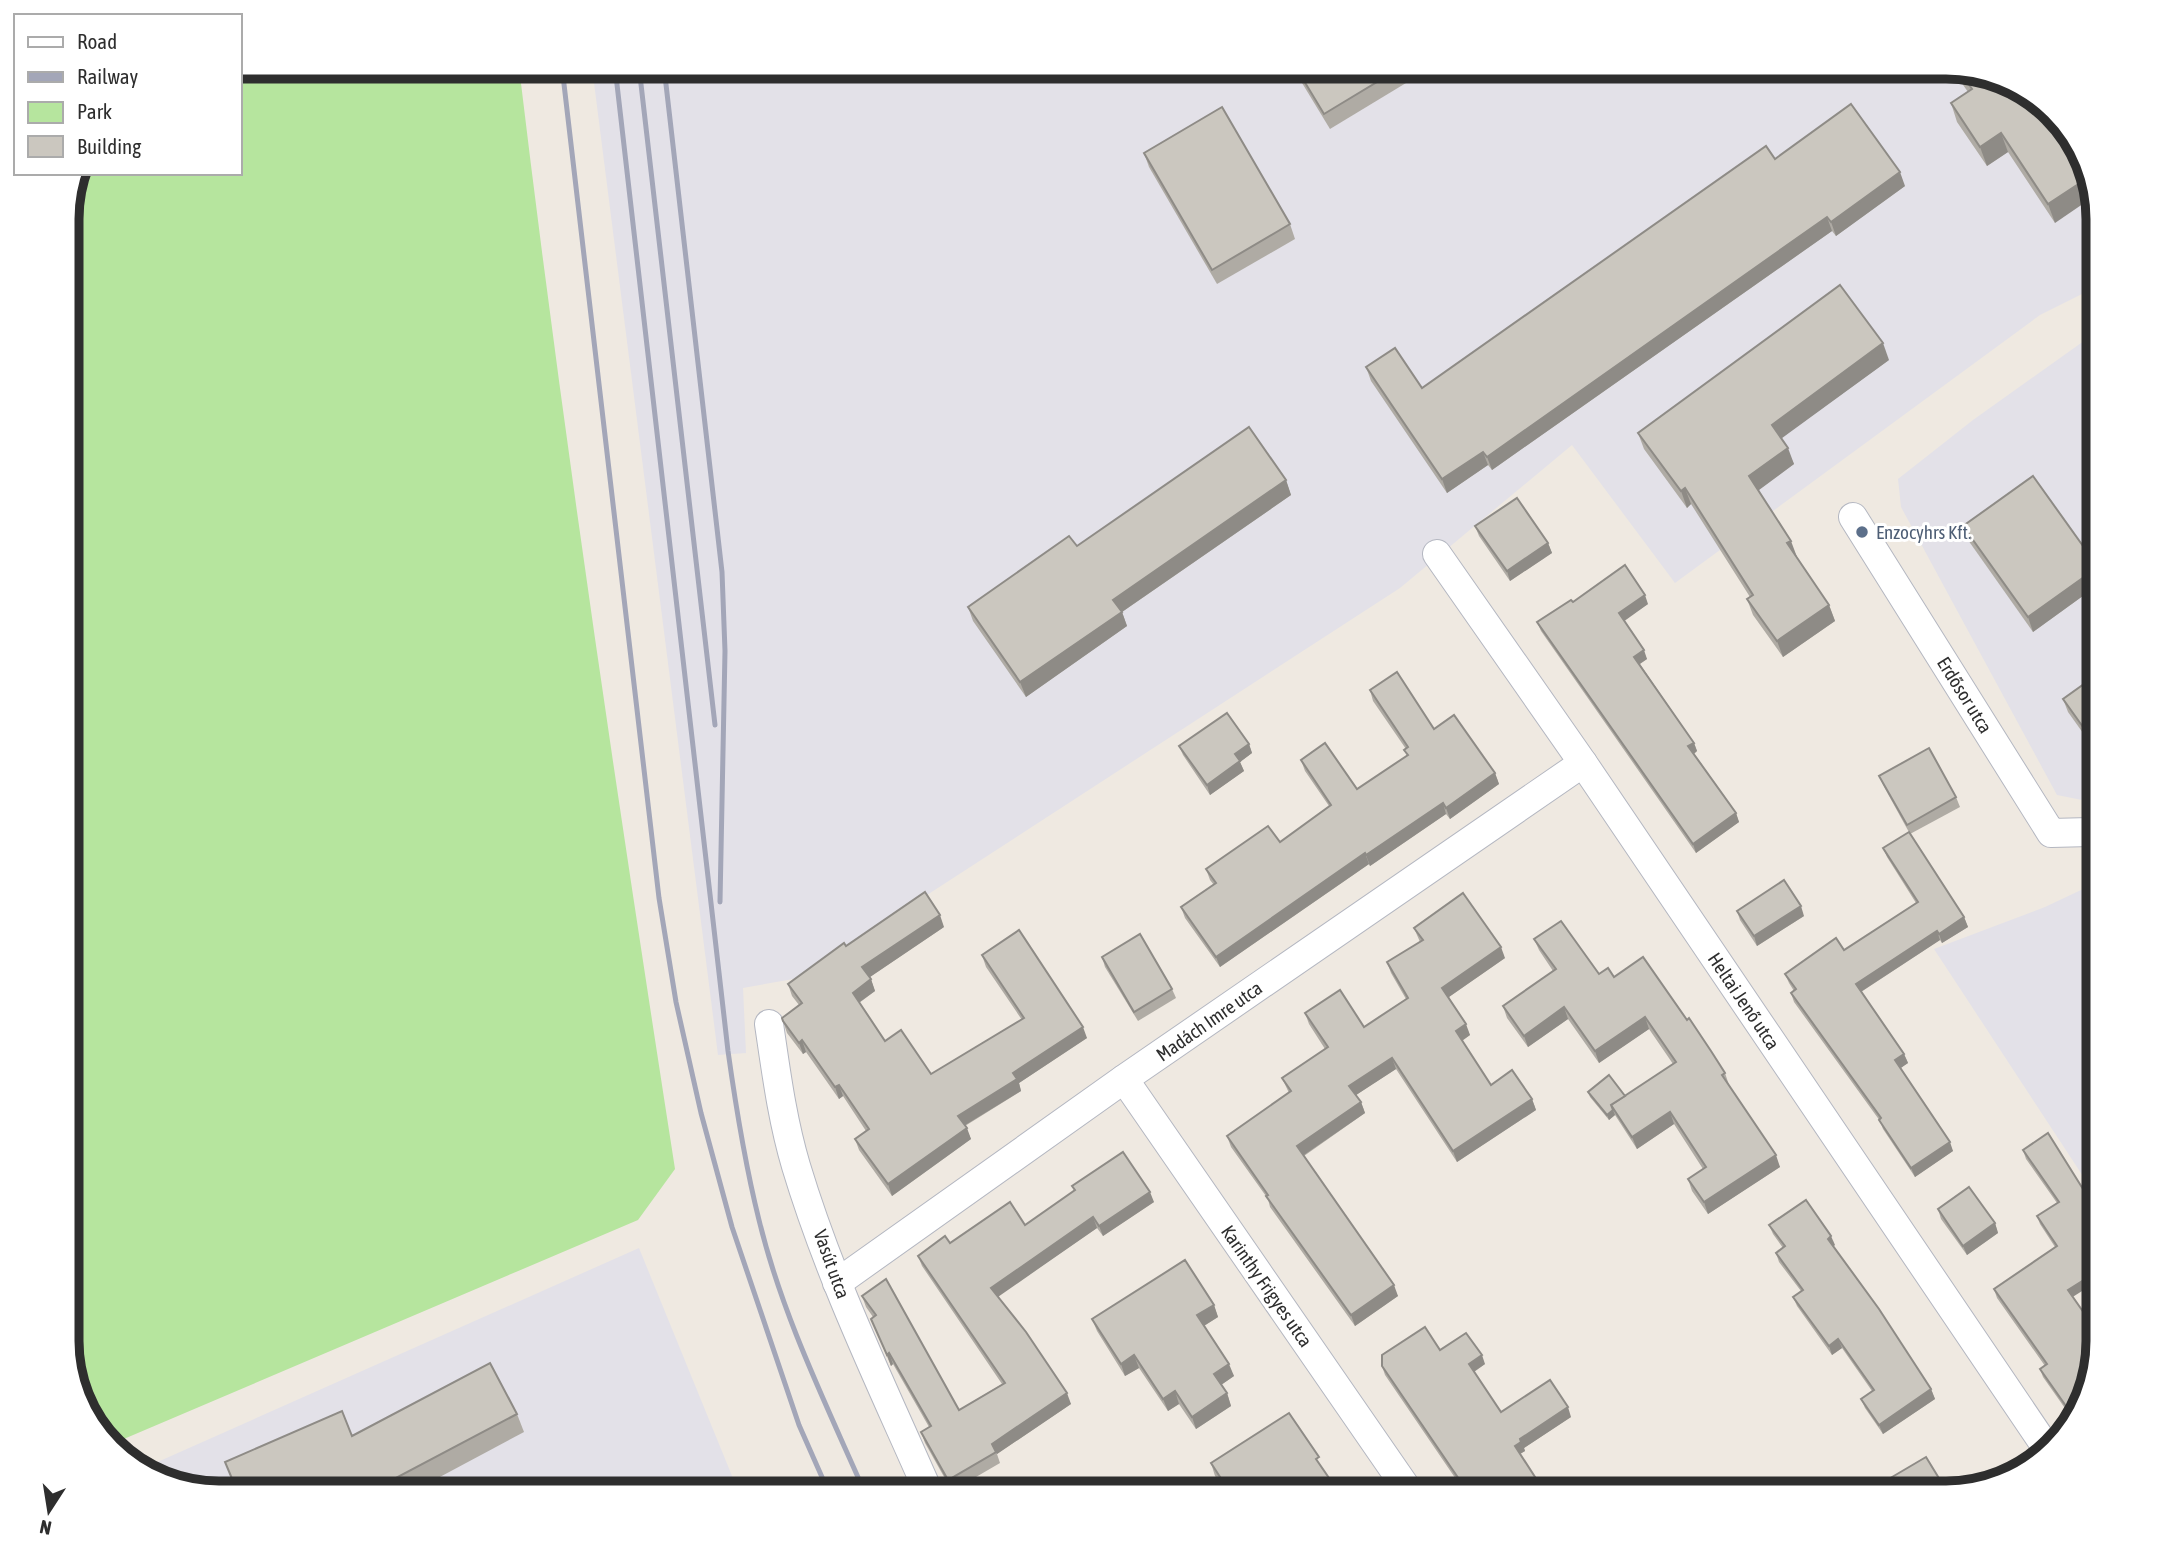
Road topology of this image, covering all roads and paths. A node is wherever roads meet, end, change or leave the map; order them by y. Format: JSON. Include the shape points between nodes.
{"nodes":[{"id":1,"x":1853,"y":517,"type":"dead end"},
{"id":2,"x":1437,"y":554,"type":"dead end"},
{"id":3,"x":1583,"y":763,"type":"junction"},
{"id":4,"x":2086,"y":832,"type":"edge"},
{"id":5,"x":769,"y":1024,"type":"dead end"},
{"id":6,"x":1124,"y":1079,"type":"junction"},
{"id":7,"x":837,"y":1283,"type":"junction"},
{"id":8,"x":2042,"y":1442,"type":"edge"},
{"id":9,"x":924,"y":1481,"type":"edge"},
{"id":10,"x":1402,"y":1481,"type":"edge"}],
"edges":[{"from":1,"to":4,"type":"street","name":"Erdősor utca","via":[[2051,833]]},
{"from":2,"to":3,"type":"street","name":"Heltai Jenő utca"},
{"from":3,"to":6,"type":"street","name":"Madách Imre utca"},
{"from":3,"to":8,"type":"street","name":"Heltai Jenő utca"},
{"from":5,"to":7,"type":"street","name":"Vasút utca","via":[[796,1166]]},
{"from":6,"to":7,"type":"street","name":"Madách Imre utca"},
{"from":6,"to":10,"type":"street","name":"Karinthy Frigyes utca"},
{"from":7,"to":9,"type":"street","name":"Vasút utca"}]}
